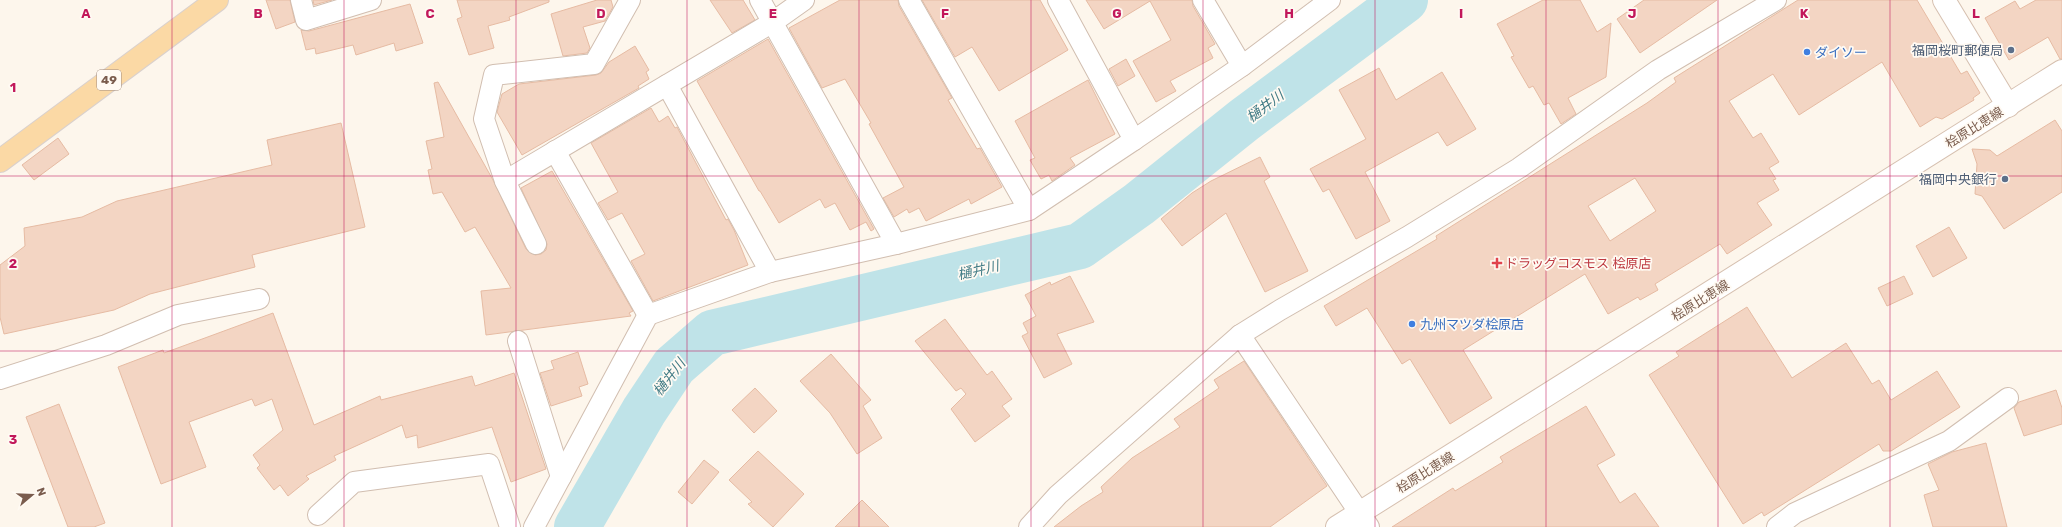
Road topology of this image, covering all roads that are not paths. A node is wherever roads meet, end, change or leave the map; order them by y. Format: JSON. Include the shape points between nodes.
{"nodes":[{"id":1,"x":217,"y":0,"type":"edge"},
{"id":2,"x":301,"y":0,"type":"edge"},
{"id":3,"x":371,"y":0,"type":"edge"},
{"id":4,"x":630,"y":0,"type":"edge"},
{"id":5,"x":760,"y":0,"type":"edge"},
{"id":6,"x":804,"y":0,"type":"edge"},
{"id":7,"x":909,"y":0,"type":"edge"},
{"id":8,"x":1058,"y":0,"type":"edge"},
{"id":9,"x":1204,"y":0,"type":"edge"},
{"id":10,"x":1330,"y":0,"type":"edge"},
{"id":11,"x":1776,"y":0,"type":"edge"},
{"id":12,"x":1944,"y":0,"type":"edge"},
{"id":13,"x":773,"y":22,"type":"junction"},
{"id":14,"x":1242,"y":66,"type":"junction"},
{"id":15,"x":2062,"y":71,"type":"edge"},
{"id":16,"x":667,"y":85,"type":"junction"},
{"id":17,"x":2008,"y":106,"type":"junction"},
{"id":18,"x":1134,"y":140,"type":"junction"},
{"id":19,"x":555,"y":151,"type":"junction"},
{"id":20,"x":0,"y":161,"type":"edge"},
{"id":21,"x":505,"y":181,"type":"junction"},
{"id":22,"x":1028,"y":210,"type":"junction"},
{"id":23,"x":536,"y":244,"type":"dead end"},
{"id":24,"x":896,"y":244,"type":"junction"},
{"id":25,"x":770,"y":272,"type":"junction"},
{"id":26,"x":259,"y":298,"type":"dead end"},
{"id":27,"x":648,"y":315,"type":"junction"},
{"id":28,"x":1240,"y":335,"type":"junction"},
{"id":29,"x":518,"y":340,"type":"dead end"},
{"id":30,"x":0,"y":379,"type":"edge"},
{"id":31,"x":2008,"y":398,"type":"dead end"},
{"id":32,"x":560,"y":477,"type":"junction"},
{"id":33,"x":318,"y":515,"type":"dead end"},
{"id":34,"x":1365,"y":520,"type":"edge"},
{"id":35,"x":510,"y":527,"type":"edge"},
{"id":36,"x":534,"y":527,"type":"edge"},
{"id":37,"x":1030,"y":527,"type":"edge"},
{"id":38,"x":1337,"y":527,"type":"edge"},
{"id":39,"x":1777,"y":527,"type":"edge"}],
"edges":[{"from":1,"to":20,"type":"main road","number":"49"},
{"from":2,"to":3,"type":"street","via":[[306,20]]},
{"from":4,"to":21,"type":"street","via":[[594,64],[494,75],[484,118]]},
{"from":5,"to":13,"type":"street"},
{"from":6,"to":13,"type":"street"},
{"from":7,"to":22,"type":"street"},
{"from":8,"to":18,"type":"street"},
{"from":9,"to":14,"type":"street"},
{"from":10,"to":14,"type":"street"},
{"from":11,"to":28,"type":"street","via":[[1658,70],[1519,168]]},
{"from":12,"to":17,"type":"main road"},
{"from":13,"to":16,"type":"street"},
{"from":13,"to":24,"type":"street"},
{"from":14,"to":18,"type":"street"},
{"from":15,"to":17,"type":"main road","name":"桧原比恵線"},
{"from":16,"to":19,"type":"street"},
{"from":16,"to":25,"type":"street"},
{"from":17,"to":34,"type":"main road","name":"桧原比恵線"},
{"from":18,"to":22,"type":"street"},
{"from":19,"to":21,"type":"street"},
{"from":19,"to":27,"type":"street"},
{"from":21,"to":23,"type":"street"},
{"from":22,"to":24,"type":"street"},
{"from":24,"to":25,"type":"street"},
{"from":25,"to":27,"type":"street"},
{"from":26,"to":30,"type":"street","via":[[178,315],[106,345]]},
{"from":27,"to":32,"type":"street"},
{"from":28,"to":34,"type":"street"},
{"from":28,"to":37,"type":"street","via":[[1058,495]]},
{"from":29,"to":32,"type":"street"},
{"from":31,"to":39,"type":"street","via":[[1949,441],[1795,513]]},
{"from":32,"to":36,"type":"street"},
{"from":33,"to":35,"type":"street","via":[[354,482],[489,464]]},
{"from":34,"to":38,"type":"main road","name":"桧原比恵線"}]}
